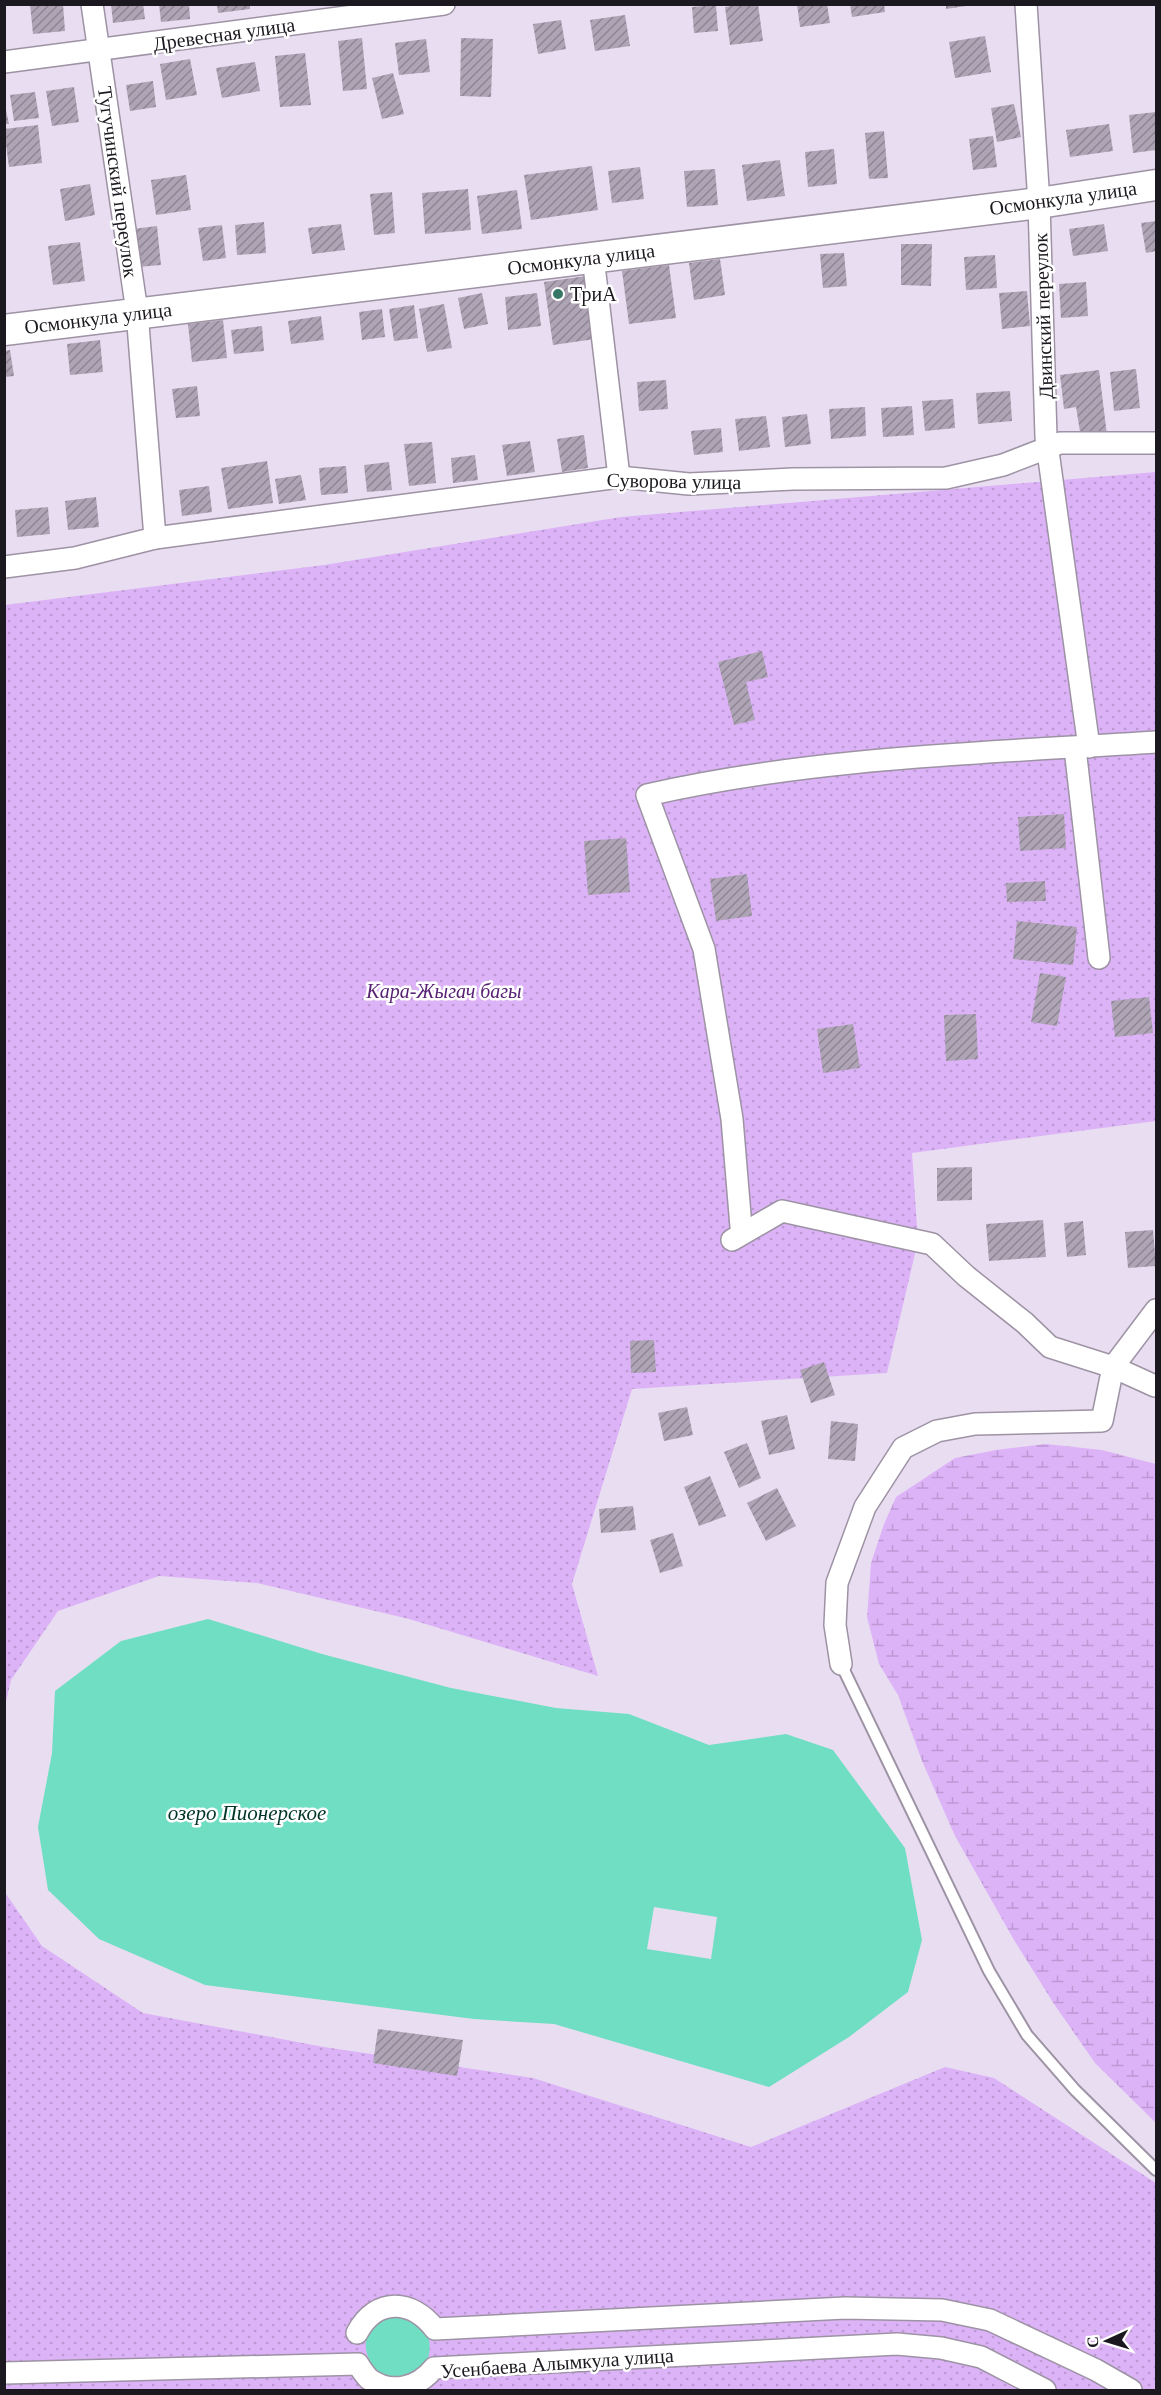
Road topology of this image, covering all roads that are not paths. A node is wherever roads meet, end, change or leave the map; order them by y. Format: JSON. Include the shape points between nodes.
{"nodes":[{"id":1,"x":92,"y":4,"type":"edge"},
{"id":2,"x":444,"y":4,"type":"edge"},
{"id":3,"x":1026,"y":4,"type":"edge"},
{"id":4,"x":99,"y":50,"type":"junction"},
{"id":5,"x":4,"y":62,"type":"edge"},
{"id":6,"x":1156,"y":185,"type":"edge"},
{"id":7,"x":1039,"y":203,"type":"junction"},
{"id":8,"x":593,"y":257,"type":"junction"},
{"id":9,"x":137,"y":312,"type":"junction"},
{"id":10,"x":4,"y":330,"type":"edge"},
{"id":11,"x":1156,"y":443,"type":"edge"},
{"id":12,"x":1048,"y":448,"type":"junction"},
{"id":13,"x":619,"y":477,"type":"junction"},
{"id":14,"x":155,"y":538,"type":"junction"},
{"id":15,"x":4,"y":567,"type":"edge"},
{"id":16,"x":1156,"y":742,"type":"edge"},
{"id":17,"x":1082,"y":747,"type":"junction"},
{"id":18,"x":1099,"y":958,"type":"dead end"},
{"id":19,"x":1156,"y":1310,"type":"edge"},
{"id":20,"x":1113,"y":1367,"type":"junction"},
{"id":21,"x":1155,"y":1386,"type":"edge"},
{"id":22,"x":841,"y":1664,"type":"joint"},
{"id":23,"x":1156,"y":2170,"type":"edge"},
{"id":24,"x":357,"y":2332,"type":"dead end"},
{"id":25,"x":4,"y":2373,"type":"edge"},
{"id":26,"x":1123,"y":2388,"type":"edge"},
{"id":27,"x":1045,"y":2391,"type":"edge"}],
"edges":[{"from":1,"to":4,"type":"street","name":"Тугучинский переулок"},
{"from":2,"to":4,"type":"street","name":"Древесная улица"},
{"from":3,"to":7,"type":"street","name":"Двинский переулок"},
{"from":4,"to":5,"type":"street","name":"Древесная улица"},
{"from":4,"to":9,"type":"street","name":"Тугучинский переулок"},
{"from":6,"to":7,"type":"street","name":"Осмонкула улица"},
{"from":7,"to":8,"type":"street","name":"Осмонкула улица"},
{"from":7,"to":12,"type":"street","name":"Двинский переулок"},
{"from":8,"to":9,"type":"street","name":"Осмонкула улица"},
{"from":8,"to":13,"type":"street"},
{"from":9,"to":10,"type":"street","name":"Осмонкула улица"},
{"from":9,"to":14,"type":"street","name":"Тугучинский переулок"},
{"from":11,"to":12,"type":"street","name":"Суворова улица","via":[[1060,443]]},
{"from":12,"to":13,"type":"street","name":"Суворова улица","via":[[1003,465],[946,478],[689,484]]},
{"from":12,"to":17,"type":"street","name":"Двинский переулок"},
{"from":13,"to":14,"type":"street","name":"Суворова улица"},
{"from":14,"to":15,"type":"street","name":"Суворова улица","via":[[75,558]]},
{"from":16,"to":17,"type":"street"},
{"from":17,"to":18,"type":"street","name":"Двинский переулок"},
{"from":17,"to":20,"type":"street","via":[[885,760],[705,782],[648,795],[704,949],[732,1119],[736,1234],[782,1211],[932,1244],[1050,1347]]},
{"from":19,"to":20,"type":"street"},
{"from":20,"to":21,"type":"street"},
{"from":20,"to":22,"type":"street","via":[[1102,1421],[975,1424],[937,1431],[903,1448],[865,1507],[837,1583],[835,1625]]},
{"from":22,"to":23,"type":"lane","via":[[989,1971],[1027,2035],[1075,2090]]},
{"from":24,"to":26,"type":"street","name":"Усенбаева Алымкула улица","via":[[377,2311],[394,2305],[412,2308],[435,2329],[844,2307],[942,2310],[990,2320]]},
{"from":25,"to":27,"type":"street","name":"Усенбаева Алымкула улица","via":[[358,2364],[368,2379],[396,2390],[424,2381],[434,2368],[897,2344],[981,2357]]}]}
